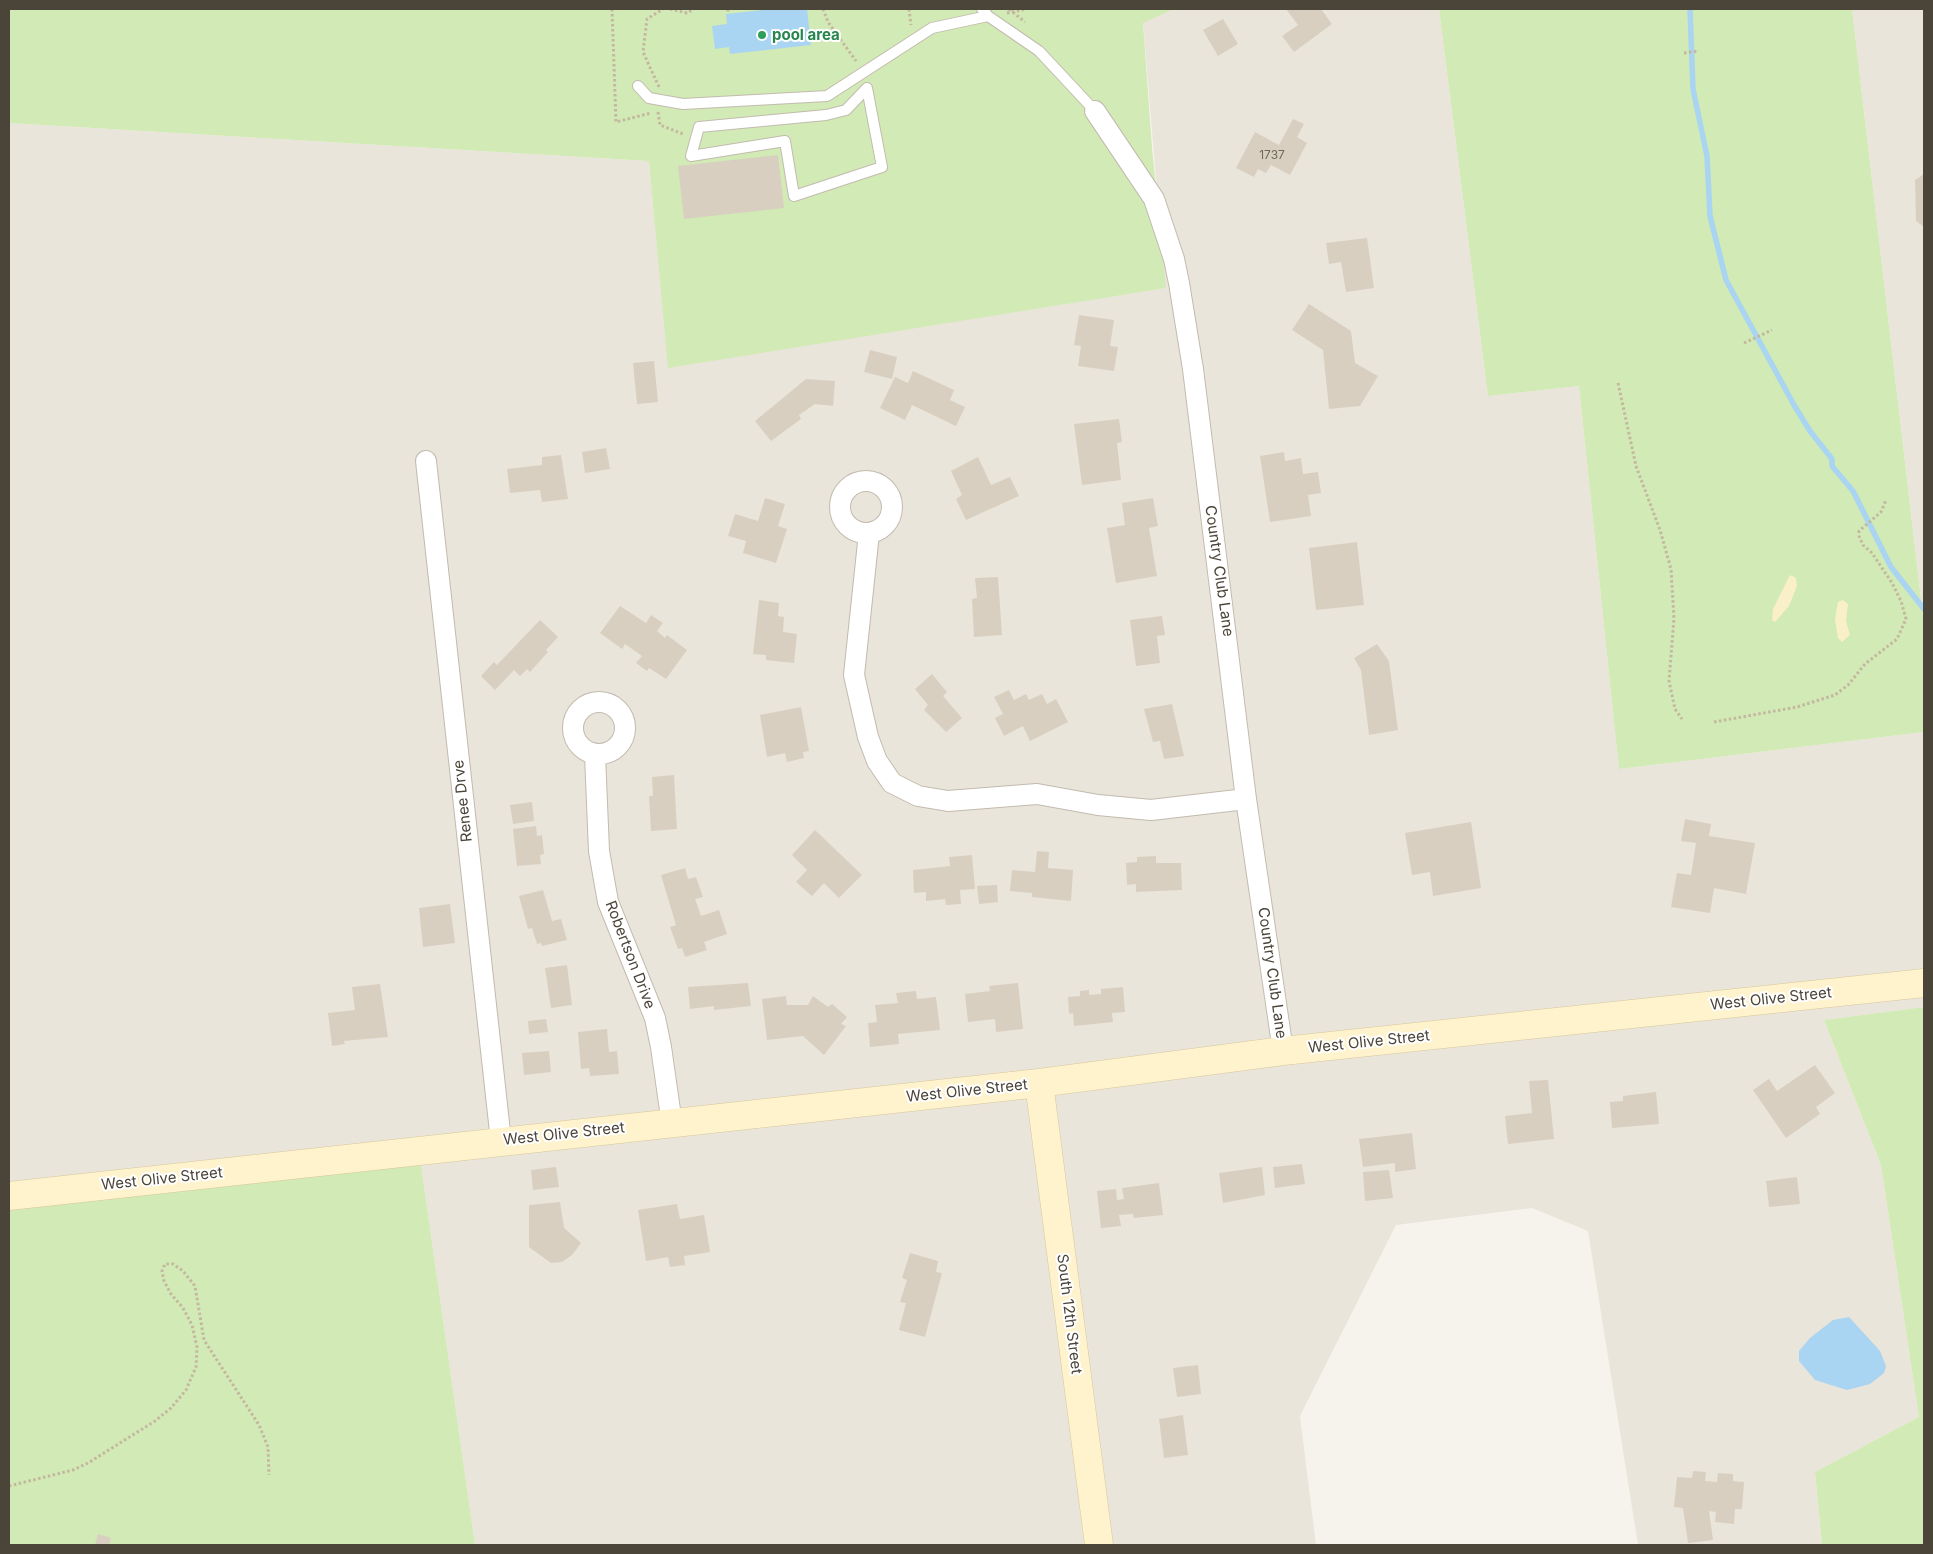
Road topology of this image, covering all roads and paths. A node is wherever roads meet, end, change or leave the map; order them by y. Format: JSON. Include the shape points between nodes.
{"nodes":[{"id":1,"x":670,"y":9,"type":"edge"},
{"id":2,"x":694,"y":9,"type":"edge"},
{"id":3,"x":728,"y":9,"type":"edge"},
{"id":4,"x":823,"y":9,"type":"edge"},
{"id":5,"x":909,"y":9,"type":"edge"},
{"id":6,"x":1009,"y":9,"type":"edge"},
{"id":7,"x":985,"y":13,"type":"edge"},
{"id":8,"x":728,"y":14,"type":"dead end"},
{"id":9,"x":1025,"y":22,"type":"dead end"},
{"id":10,"x":911,"y":31,"type":"dead end"},
{"id":11,"x":1698,"y":51,"type":"dead end"},
{"id":12,"x":1684,"y":53,"type":"dead end"},
{"id":13,"x":860,"y":65,"type":"dead end"},
{"id":14,"x":638,"y":86,"type":"dead end"},
{"id":15,"x":658,"y":111,"type":"dead end"},
{"id":16,"x":1095,"y":111,"type":"joint"},
{"id":17,"x":696,"y":136,"type":"junction"},
{"id":18,"x":1770,"y":331,"type":"dead end"},
{"id":19,"x":1744,"y":343,"type":"dead end"},
{"id":20,"x":1618,"y":383,"type":"dead end"},
{"id":21,"x":426,"y":461,"type":"dead end"},
{"id":22,"x":1886,"y":500,"type":"dead end"},
{"id":23,"x":869,"y":533,"type":"dead end"},
{"id":24,"x":1682,"y":719,"type":"dead end"},
{"id":25,"x":1714,"y":722,"type":"dead end"},
{"id":26,"x":595,"y":755,"type":"dead end"},
{"id":27,"x":1246,"y":799,"type":"junction"},
{"id":28,"x":1924,"y":983,"type":"edge"},
{"id":29,"x":1283,"y":1051,"type":"junction"},
{"id":30,"x":1039,"y":1083,"type":"junction"},
{"id":31,"x":672,"y":1124,"type":"junction"},
{"id":32,"x":500,"y":1141,"type":"junction"},
{"id":33,"x":9,"y":1196,"type":"edge"},
{"id":34,"x":269,"y":1475,"type":"dead end"},
{"id":35,"x":9,"y":1486,"type":"edge"},
{"id":36,"x":1099,"y":1545,"type":"edge"}],
"edges":[{"from":1,"to":2,"type":"path","via":[[686,13]]},
{"from":3,"to":8,"type":"path"},
{"from":4,"to":13,"type":"path","via":[[845,48]]},
{"from":5,"to":10,"type":"path"},
{"from":6,"to":9,"type":"path"},
{"from":7,"to":14,"type":"lane","via":[[932,28],[827,96],[682,104],[649,98]]},
{"from":7,"to":16,"type":"lane","via":[[1039,51]]},
{"from":11,"to":12,"type":"path"},
{"from":15,"to":17,"type":"path","via":[[660,126],[675,133]]},
{"from":16,"to":27,"type":"street","name":"Country Club Lane","via":[[1154,199],[1174,259],[1193,369]]},
{"from":17,"to":17,"type":"lane","via":[[699,126],[826,116],[846,110],[867,88],[882,167],[794,196],[785,141],[691,156]]},
{"from":18,"to":19,"type":"path"},
{"from":20,"to":24,"type":"path","via":[[1636,466],[1671,569],[1674,618],[1669,681],[1675,709]]},
{"from":21,"to":32,"type":"street","name":"Renee Drve"},
{"from":22,"to":25,"type":"path","via":[[1881,512],[1859,531],[1862,545],[1872,553],[1901,601],[1906,619],[1897,639],[1865,664],[1836,695],[1797,707]]},
{"from":23,"to":27,"type":"street","via":[[854,675],[868,737],[877,760],[892,782],[918,796],[948,801],[1036,794],[1151,810]]},
{"from":26,"to":31,"type":"street","name":"Robertson Drive","via":[[599,851],[608,902],[654,1018]]},
{"from":27,"to":29,"type":"street","name":"Country Club Lane"},
{"from":28,"to":29,"type":"street","name":"West Olive Street"},
{"from":29,"to":30,"type":"street","name":"West Olive Street"},
{"from":30,"to":31,"type":"street","name":"West Olive Street"},
{"from":30,"to":36,"type":"street","name":"South 12th Street"},
{"from":31,"to":32,"type":"street","name":"West Olive Street"},
{"from":32,"to":33,"type":"street","name":"West Olive Street"},
{"from":34,"to":35,"type":"path","via":[[268,1447],[259,1425],[204,1340],[195,1286],[183,1271],[173,1264],[165,1264],[162,1271],[164,1281],[192,1325],[197,1346],[196,1367],[186,1390],[155,1421],[88,1463],[73,1470]]}]}
